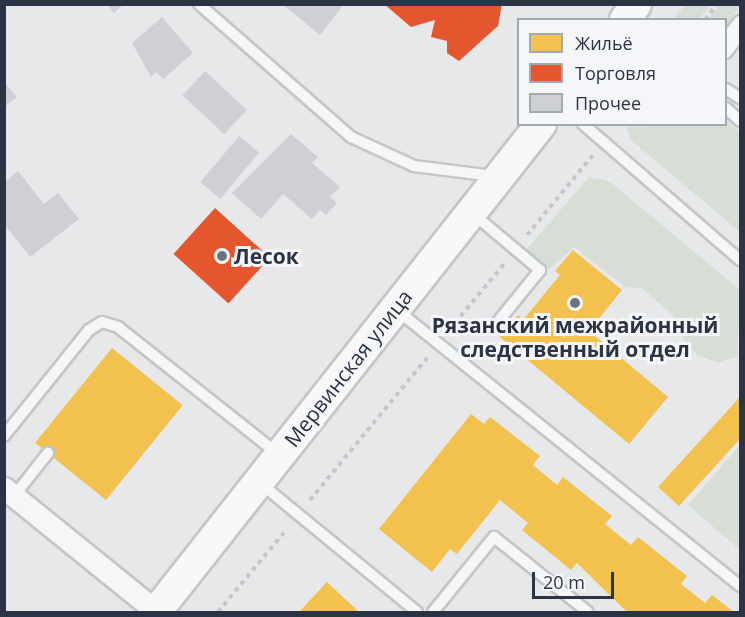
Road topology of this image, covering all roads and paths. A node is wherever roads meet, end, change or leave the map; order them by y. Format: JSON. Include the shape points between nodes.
{"nodes":[{"id":1,"x":199,"y":4,"type":"edge"},
{"id":2,"x":636,"y":4,"type":"edge"},
{"id":3,"x":717,"y":4,"type":"edge"},
{"id":4,"x":626,"y":18,"type":"edge"},
{"id":5,"x":706,"y":18,"type":"edge"},
{"id":6,"x":741,"y":21,"type":"edge"},
{"id":7,"x":741,"y":35,"type":"edge"},
{"id":8,"x":727,"y":37,"type":"edge"},
{"id":9,"x":727,"y":52,"type":"edge"},
{"id":10,"x":727,"y":90,"type":"edge"},
{"id":11,"x":741,"y":98,"type":"edge"},
{"id":12,"x":727,"y":109,"type":"edge"},
{"id":13,"x":741,"y":121,"type":"edge"},
{"id":14,"x":540,"y":126,"type":"edge"},
{"id":15,"x":585,"y":126,"type":"edge"},
{"id":16,"x":604,"y":142,"type":"junction"},
{"id":17,"x":500,"y":177,"type":"junction"},
{"id":18,"x":471,"y":212,"type":"junction"},
{"id":19,"x":516,"y":249,"type":"junction"},
{"id":20,"x":741,"y":260,"type":"edge"},
{"id":21,"x":395,"y":309,"type":"junction"},
{"id":22,"x":492,"y":329,"type":"dead end"},
{"id":23,"x":438,"y":344,"type":"junction"},
{"id":24,"x":4,"y":436,"type":"edge"},
{"id":25,"x":48,"y":453,"type":"dead end"},
{"id":26,"x":279,"y":456,"type":"junction"},
{"id":27,"x":258,"y":482,"type":"junction"},
{"id":28,"x":9,"y":492,"type":"edge"},
{"id":29,"x":298,"y":515,"type":"junction"},
{"id":30,"x":741,"y":586,"type":"edge"},
{"id":31,"x":156,"y":612,"type":"edge"},
{"id":32,"x":218,"y":612,"type":"edge"},
{"id":33,"x":417,"y":612,"type":"edge"},
{"id":34,"x":433,"y":612,"type":"edge"},
{"id":35,"x":588,"y":612,"type":"edge"}],
"edges":[{"from":1,"to":17,"type":"lane","via":[[351,137],[414,166]]},
{"from":2,"to":4,"type":"street"},
{"from":3,"to":5,"type":"path"},
{"from":6,"to":8,"type":"lane"},
{"from":7,"to":9,"type":"lane"},
{"from":10,"to":11,"type":"lane"},
{"from":12,"to":13,"type":"lane"},
{"from":14,"to":17,"type":"street","name":"Мервинская улица"},
{"from":15,"to":16,"type":"lane"},
{"from":16,"to":19,"type":"path"},
{"from":16,"to":20,"type":"lane"},
{"from":17,"to":18,"type":"street","name":"Мервинская улица"},
{"from":18,"to":19,"type":"lane"},
{"from":18,"to":21,"type":"street","name":"Мервинская улица"},
{"from":19,"to":22,"type":"lane","via":[[540,270]]},
{"from":19,"to":23,"type":"path"},
{"from":21,"to":23,"type":"lane"},
{"from":21,"to":26,"type":"street","name":"Мервинская улица"},
{"from":23,"to":29,"type":"path"},
{"from":23,"to":30,"type":"lane"},
{"from":24,"to":26,"type":"lane","via":[[89,330],[102,322],[118,327]]},
{"from":25,"to":28,"type":"lane"},
{"from":26,"to":27,"type":"street","name":"Мервинская улица"},
{"from":27,"to":29,"type":"lane"},
{"from":27,"to":31,"type":"street","name":"Мервинская улица"},
{"from":28,"to":31,"type":"street"},
{"from":29,"to":32,"type":"path"},
{"from":29,"to":33,"type":"lane"},
{"from":34,"to":35,"type":"lane","via":[[494,537]]}]}
